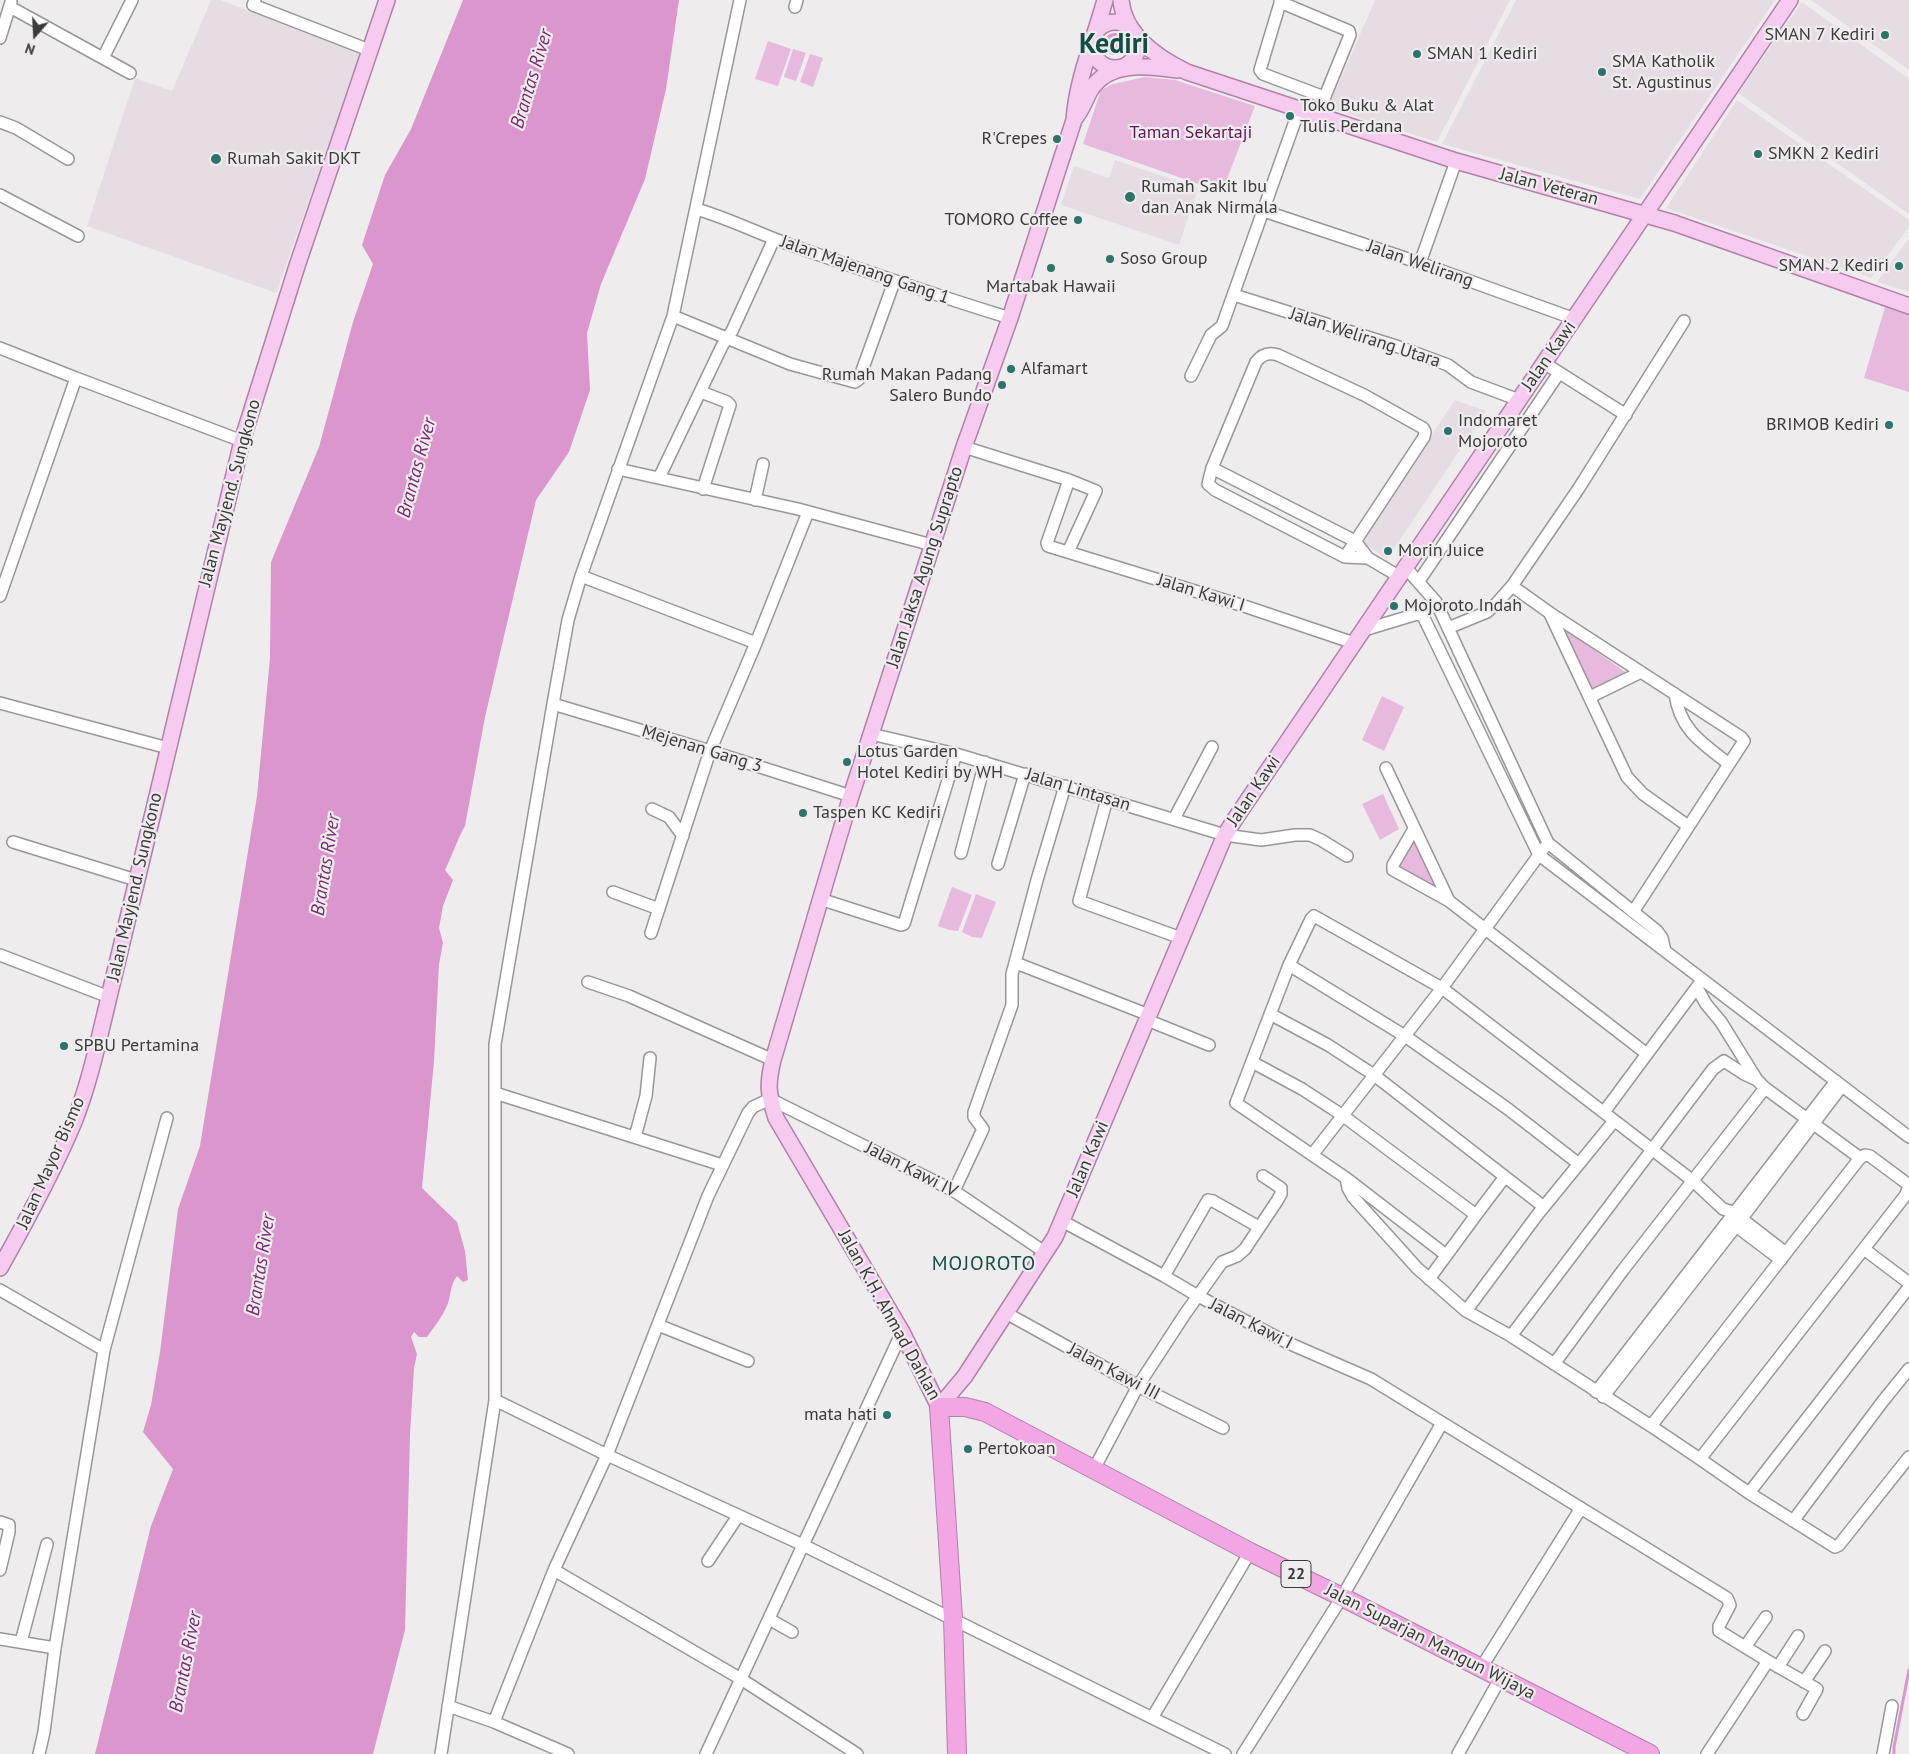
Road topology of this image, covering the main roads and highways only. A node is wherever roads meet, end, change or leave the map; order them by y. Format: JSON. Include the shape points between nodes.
{"nodes":[{"id":1,"x":387,"y":0,"type":"edge"},
{"id":2,"x":1105,"y":0,"type":"edge"},
{"id":3,"x":1121,"y":0,"type":"edge"},
{"id":4,"x":1790,"y":0,"type":"edge"},
{"id":5,"x":1132,"y":30,"type":"junction"},
{"id":6,"x":1093,"y":38,"type":"junction"},
{"id":7,"x":1118,"y":68,"type":"junction"},
{"id":8,"x":1187,"y":72,"type":"junction"},
{"id":9,"x":1074,"y":120,"type":"junction"},
{"id":10,"x":1644,"y":214,"type":"junction"},
{"id":11,"x":1909,"y":306,"type":"edge"},
{"id":12,"x":109,"y":997,"type":"joint"},
{"id":13,"x":786,"y":1017,"type":"joint"},
{"id":14,"x":0,"y":1268,"type":"edge"},
{"id":15,"x":939,"y":1407,"type":"junction"},
{"id":16,"x":957,"y":1754,"type":"edge"},
{"id":17,"x":1650,"y":1754,"type":"edge"}],
"edges":[{"from":1,"to":12,"type":"main road","name":"Jalan Mayjend. Sungkono","via":[[242,441]]},
{"from":2,"to":6,"type":"main road"},
{"from":3,"to":5,"type":"main road"},
{"from":4,"to":10,"type":"main road","name":"Jalan Kawi"},
{"from":5,"to":6,"type":"main road","via":[[1122,24],[1110,23],[1099,28]]},
{"from":5,"to":7,"type":"main road","via":[[1138,41],[1137,53],[1130,63]]},
{"from":5,"to":8,"type":"main road","via":[[1150,50]]},
{"from":6,"to":7,"type":"main road","via":[[1092,50],[1098,60],[1107,67]]},
{"from":6,"to":9,"type":"main road","via":[[1076,99]]},
{"from":7,"to":8,"type":"main road"},
{"from":7,"to":9,"type":"main road","via":[[1090,91]]},
{"from":8,"to":10,"type":"main road","name":"Jalan Veteran","via":[[1299,110],[1320,107],[1456,161]]},
{"from":9,"to":13,"type":"main road","name":"Jalan Jaksa Agung Suprapto","via":[[851,796]]},
{"from":10,"to":11,"type":"main road","name":"Jalan Veteran"},
{"from":10,"to":15,"type":"main road","name":"Jalan Kawi","via":[[1234,819],[1046,1254],[965,1376]]},
{"from":12,"to":14,"type":"main road","name":"Jalan Mayor Bismo","via":[[74,1120],[38,1201]]},
{"from":13,"to":15,"type":"main road","name":"Jalan K.H. Ahmad Dahlan","via":[[768,1084],[776,1118],[902,1332]]},
{"from":15,"to":16,"type":"highway","name":"Jalan K.H. Ahmad Dahlan","via":[[953,1618]]},
{"from":15,"to":17,"type":"highway","name":"Jalan Suparjan Mangun Wijaya","number":"22","via":[[965,1407],[985,1412],[1250,1552]]}]}
